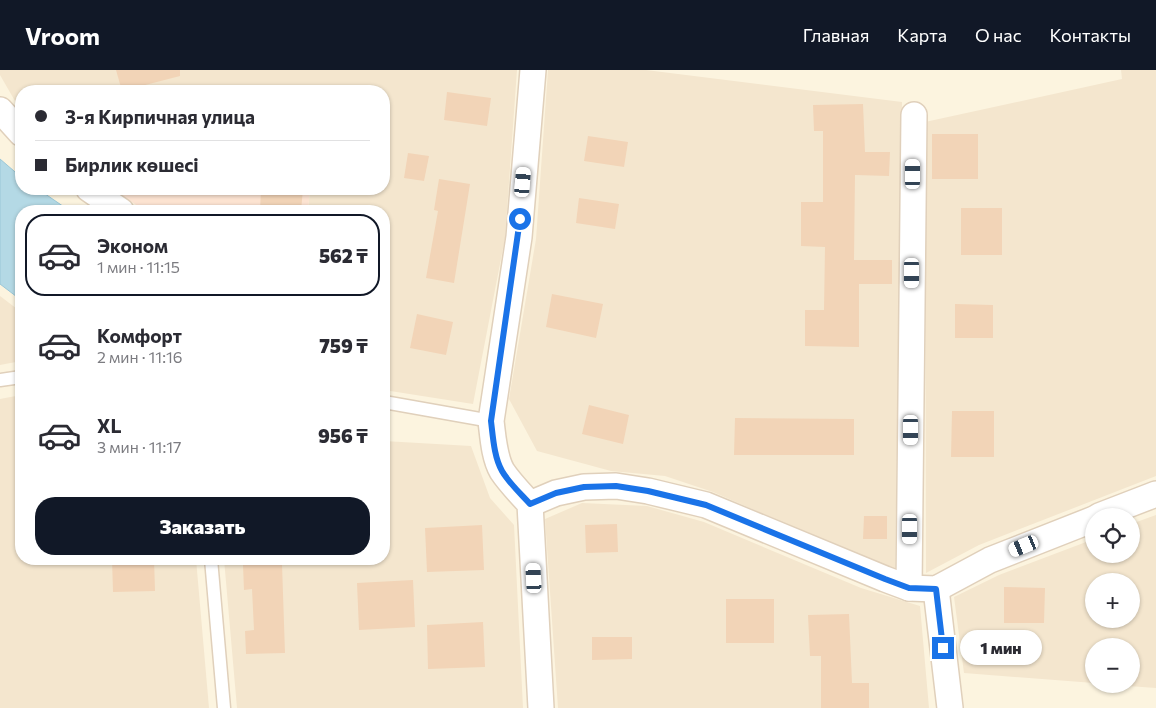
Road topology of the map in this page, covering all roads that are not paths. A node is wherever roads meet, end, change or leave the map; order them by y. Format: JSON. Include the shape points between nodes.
{"nodes":[{"id":1,"x":533,"y":70,"type":"edge"},
{"id":2,"x":0,"y":110,"type":"edge"},
{"id":3,"x":914,"y":115,"type":"dead end"},
{"id":4,"x":15,"y":126,"type":"edge"},
{"id":5,"x":98,"y":195,"type":"edge"},
{"id":6,"x":112,"y":205,"type":"edge"},
{"id":7,"x":15,"y":378,"type":"edge"},
{"id":8,"x":0,"y":380,"type":"edge"},
{"id":9,"x":390,"y":403,"type":"edge"},
{"id":10,"x":491,"y":421,"type":"junction"},
{"id":11,"x":1156,"y":494,"type":"edge"},
{"id":12,"x":530,"y":504,"type":"junction"},
{"id":13,"x":1120,"y":508,"type":"edge"},
{"id":14,"x":1085,"y":522,"type":"edge"},
{"id":15,"x":212,"y":565,"type":"edge"},
{"id":16,"x":909,"y":588,"type":"junction"},
{"id":17,"x":936,"y":589,"type":"junction"},
{"id":18,"x":224,"y":708,"type":"edge"},
{"id":19,"x":542,"y":708,"type":"edge"},
{"id":20,"x":950,"y":708,"type":"edge"}],
"edges":[{"from":1,"to":10,"type":"street","via":[[519,237]]},
{"from":2,"to":4,"type":"street"},
{"from":3,"to":16,"type":"street"},
{"from":5,"to":6,"type":"street"},
{"from":7,"to":8,"type":"lane"},
{"from":9,"to":10,"type":"lane"},
{"from":10,"to":12,"type":"street","via":[[501,469]]},
{"from":11,"to":13,"type":"street"},
{"from":12,"to":16,"type":"street","via":[[556,493],[584,487],[616,486],[658,494],[706,505]]},
{"from":12,"to":19,"type":"street"},
{"from":14,"to":17,"type":"street","via":[[990,560]]},
{"from":15,"to":18,"type":"lane"},
{"from":16,"to":17,"type":"street"},
{"from":17,"to":20,"type":"street"}]}
